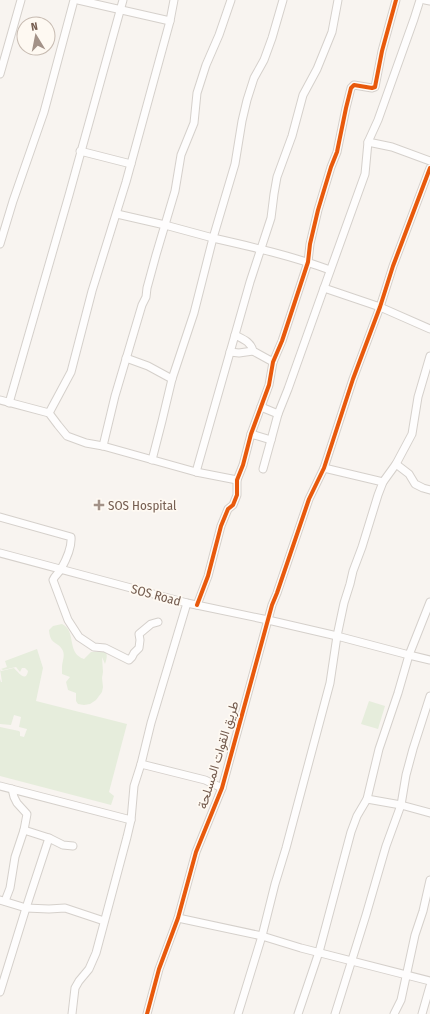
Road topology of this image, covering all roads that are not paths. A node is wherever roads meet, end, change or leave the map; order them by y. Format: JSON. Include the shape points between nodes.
{"nodes":[{"id":1,"x":21,"y":0,"type":"edge"},
{"id":2,"x":74,"y":0,"type":"edge"},
{"id":3,"x":78,"y":0,"type":"edge"},
{"id":4,"x":123,"y":0,"type":"edge"},
{"id":5,"x":174,"y":0,"type":"edge"},
{"id":6,"x":231,"y":0,"type":"edge"},
{"id":7,"x":283,"y":0,"type":"edge"},
{"id":8,"x":338,"y":0,"type":"edge"},
{"id":9,"x":396,"y":0,"type":"edge"},
{"id":10,"x":420,"y":0,"type":"edge"},
{"id":11,"x":425,"y":0,"type":"edge"},
{"id":12,"x":430,"y":1,"type":"edge"},
{"id":13,"x":121,"y":10,"type":"junction"},
{"id":14,"x":170,"y":21,"type":"junction"},
{"id":15,"x":0,"y":74,"type":"edge"},
{"id":16,"x":368,"y":142,"type":"junction"},
{"id":17,"x":80,"y":151,"type":"junction"},
{"id":18,"x":430,"y":161,"type":"edge"},
{"id":19,"x":131,"y":164,"type":"junction"},
{"id":20,"x":430,"y":168,"type":"edge"},
{"id":21,"x":116,"y":214,"type":"junction"},
{"id":22,"x":165,"y":225,"type":"junction"},
{"id":23,"x":213,"y":238,"type":"junction"},
{"id":24,"x":0,"y":244,"type":"edge"},
{"id":25,"x":261,"y":249,"type":"junction"},
{"id":26,"x":308,"y":262,"type":"junction"},
{"id":27,"x":330,"y":270,"type":"junction"},
{"id":28,"x":324,"y":288,"type":"junction"},
{"id":29,"x":380,"y":307,"type":"junction"},
{"id":30,"x":430,"y":329,"type":"edge"},
{"id":31,"x":235,"y":335,"type":"junction"},
{"id":32,"x":230,"y":352,"type":"junction"},
{"id":33,"x":253,"y":352,"type":"junction"},
{"id":34,"x":430,"y":356,"type":"edge"},
{"id":35,"x":126,"y":358,"type":"junction"},
{"id":36,"x":273,"y":362,"type":"junction"},
{"id":37,"x":172,"y":379,"type":"junction"},
{"id":38,"x":0,"y":400,"type":"edge"},
{"id":39,"x":9,"y":403,"type":"junction"},
{"id":40,"x":261,"y":407,"type":"junction"},
{"id":41,"x":49,"y":413,"type":"junction"},
{"id":42,"x":278,"y":414,"type":"junction"},
{"id":43,"x":251,"y":434,"type":"junction"},
{"id":44,"x":271,"y":440,"type":"junction"},
{"id":45,"x":103,"y":446,"type":"junction"},
{"id":46,"x":152,"y":460,"type":"junction"},
{"id":47,"x":396,"y":464,"type":"junction"},
{"id":48,"x":324,"y":468,"type":"junction"},
{"id":49,"x":263,"y":469,"type":"dead end"},
{"id":50,"x":196,"y":472,"type":"junction"},
{"id":51,"x":237,"y":480,"type":"junction"},
{"id":52,"x":383,"y":482,"type":"junction"},
{"id":53,"x":430,"y":490,"type":"edge"},
{"id":54,"x":0,"y":517,"type":"edge"},
{"id":55,"x":0,"y":553,"type":"edge"},
{"id":56,"x":61,"y":570,"type":"junction"},
{"id":57,"x":430,"y":602,"type":"edge"},
{"id":58,"x":187,"y":603,"type":"junction"},
{"id":59,"x":197,"y":605,"type":"junction"},
{"id":60,"x":268,"y":620,"type":"junction"},
{"id":61,"x":158,"y":622,"type":"dead end"},
{"id":62,"x":337,"y":636,"type":"junction"},
{"id":63,"x":409,"y":655,"type":"junction"},
{"id":64,"x":430,"y":660,"type":"edge"},
{"id":65,"x":430,"y":696,"type":"edge"},
{"id":66,"x":141,"y":764,"type":"junction"},
{"id":67,"x":0,"y":786,"type":"edge"},
{"id":68,"x":222,"y":788,"type":"junction"},
{"id":69,"x":12,"y":789,"type":"junction"},
{"id":70,"x":367,"y":799,"type":"junction"},
{"id":71,"x":401,"y":805,"type":"junction"},
{"id":72,"x":430,"y":812,"type":"edge"},
{"id":73,"x":131,"y":820,"type":"junction"},
{"id":74,"x":24,"y":830,"type":"junction"},
{"id":75,"x":49,"y":838,"type":"junction"},
{"id":76,"x":73,"y":846,"type":"dead end"},
{"id":77,"x":430,"y":880,"type":"edge"},
{"id":78,"x":3,"y":900,"type":"edge"},
{"id":79,"x":26,"y":908,"type":"junction"},
{"id":80,"x":178,"y":918,"type":"junction"},
{"id":81,"x":104,"y":921,"type":"junction"},
{"id":82,"x":262,"y":936,"type":"junction"},
{"id":83,"x":319,"y":952,"type":"junction"},
{"id":84,"x":352,"y":960,"type":"junction"},
{"id":85,"x":406,"y":975,"type":"junction"},
{"id":86,"x":430,"y":981,"type":"edge"},
{"id":87,"x":430,"y":986,"type":"edge"},
{"id":88,"x":0,"y":992,"type":"edge"},
{"id":89,"x":72,"y":1014,"type":"edge"},
{"id":90,"x":147,"y":1014,"type":"edge"},
{"id":91,"x":238,"y":1014,"type":"edge"},
{"id":92,"x":298,"y":1014,"type":"edge"},
{"id":93,"x":335,"y":1014,"type":"edge"},
{"id":94,"x":394,"y":1014,"type":"edge"},
{"id":95,"x":422,"y":1014,"type":"edge"}],
"edges":[{"from":1,"to":15,"type":"street"},
{"from":2,"to":24,"type":"street","via":[[44,112]]},
{"from":3,"to":13,"type":"street"},
{"from":4,"to":13,"type":"street"},
{"from":5,"to":14,"type":"street"},
{"from":6,"to":22,"type":"street","via":[[197,93],[194,123],[181,155],[175,191]]},
{"from":7,"to":23,"type":"street","via":[[272,38],[247,100],[235,164]]},
{"from":8,"to":25,"type":"street","via":[[332,32],[303,95],[277,177],[271,218]]},
{"from":9,"to":26,"type":"street","via":[[375,87],[354,85],[351,88],[337,152],[318,210]]},
{"from":10,"to":16,"type":"street"},
{"from":11,"to":12,"type":"street"},
{"from":13,"to":14,"type":"street"},
{"from":13,"to":17,"type":"street"},
{"from":14,"to":19,"type":"street"},
{"from":16,"to":18,"type":"street","via":[[392,147]]},
{"from":16,"to":27,"type":"street","via":[[365,174]]},
{"from":17,"to":19,"type":"street"},
{"from":17,"to":39,"type":"street"},
{"from":19,"to":21,"type":"street"},
{"from":20,"to":29,"type":"street","name":"طريق القوات المسلحة"},
{"from":21,"to":22,"type":"street"},
{"from":21,"to":41,"type":"street","via":[[71,372]]},
{"from":22,"to":23,"type":"street"},
{"from":22,"to":35,"type":"street","via":[[146,297]]},
{"from":23,"to":25,"type":"street"},
{"from":23,"to":37,"type":"street","via":[[194,313]]},
{"from":25,"to":26,"type":"street"},
{"from":25,"to":31,"type":"street"},
{"from":26,"to":27,"type":"street"},
{"from":26,"to":36,"type":"street"},
{"from":27,"to":28,"type":"street"},
{"from":28,"to":29,"type":"street"},
{"from":28,"to":42,"type":"street"},
{"from":29,"to":30,"type":"street"},
{"from":29,"to":48,"type":"street","name":"طريق القوات المسلحة"},
{"from":31,"to":32,"type":"street"},
{"from":31,"to":33,"type":"street","via":[[249,343]]},
{"from":32,"to":33,"type":"street"},
{"from":32,"to":50,"type":"street"},
{"from":33,"to":36,"type":"street"},
{"from":34,"to":47,"type":"street","via":[[418,397],[412,434]]},
{"from":35,"to":37,"type":"street"},
{"from":35,"to":45,"type":"street"},
{"from":36,"to":40,"type":"street","via":[[269,385]]},
{"from":37,"to":46,"type":"street"},
{"from":38,"to":39,"type":"street"},
{"from":39,"to":41,"type":"street"},
{"from":40,"to":42,"type":"street"},
{"from":40,"to":43,"type":"street"},
{"from":41,"to":45,"type":"street","via":[[67,436]]},
{"from":42,"to":44,"type":"street"},
{"from":43,"to":44,"type":"street"},
{"from":43,"to":51,"type":"street"},
{"from":44,"to":49,"type":"street"},
{"from":45,"to":46,"type":"street"},
{"from":46,"to":50,"type":"street"},
{"from":47,"to":52,"type":"street"},
{"from":47,"to":53,"type":"street","via":[[409,474],[415,484]]},
{"from":48,"to":52,"type":"street"},
{"from":48,"to":60,"type":"street","name":"طريق القوات المسلحة","via":[[309,499]]},
{"from":50,"to":51,"type":"street"},
{"from":51,"to":59,"type":"street","via":[[237,495],[221,526],[208,576]]},
{"from":52,"to":62,"type":"street","via":[[353,571]]},
{"from":54,"to":56,"type":"street","via":[[71,537]]},
{"from":55,"to":56,"type":"street","name":"SOS Road"},
{"from":56,"to":58,"type":"street","name":"SOS Road"},
{"from":56,"to":61,"type":"street","via":[[53,580],[68,620],[79,637],[94,647],[106,648],[129,660],[139,648],[139,634],[151,624]]},
{"from":57,"to":63,"type":"street"},
{"from":58,"to":59,"type":"street","name":"SOS Road"},
{"from":58,"to":66,"type":"street"},
{"from":59,"to":60,"type":"street","name":"SOS Road"},
{"from":60,"to":62,"type":"street","name":"SOS Road"},
{"from":60,"to":68,"type":"street","name":"طريق القوات المسلحة"},
{"from":62,"to":63,"type":"street","name":"SOS Road"},
{"from":62,"to":82,"type":"street","via":[[330,683]]},
{"from":63,"to":64,"type":"street","name":"SOS Road"},
{"from":63,"to":70,"type":"street","via":[[379,749]]},
{"from":65,"to":71,"type":"street","via":[[411,755]]},
{"from":66,"to":68,"type":"street","via":[[205,780]]},
{"from":66,"to":73,"type":"street","via":[[134,786]]},
{"from":67,"to":69,"type":"street"},
{"from":68,"to":80,"type":"street","name":"طريق القوات المسلحة","via":[[196,852]]},
{"from":69,"to":73,"type":"street"},
{"from":69,"to":74,"type":"street","via":[[17,803],[27,814]]},
{"from":70,"to":71,"type":"street"},
{"from":70,"to":83,"type":"street","via":[[351,832]]},
{"from":71,"to":72,"type":"street"},
{"from":71,"to":84,"type":"street"},
{"from":73,"to":81,"type":"street"},
{"from":74,"to":75,"type":"street"},
{"from":74,"to":78,"type":"street","via":[[15,857],[10,888]]},
{"from":75,"to":76,"type":"street"},
{"from":75,"to":79,"type":"street"},
{"from":77,"to":85,"type":"street"},
{"from":78,"to":79,"type":"street"},
{"from":79,"to":81,"type":"street","via":[[65,908]]},
{"from":79,"to":88,"type":"street"},
{"from":80,"to":82,"type":"street"},
{"from":80,"to":90,"type":"street","name":"طريق القوات المسلحة","via":[[159,969]]},
{"from":81,"to":89,"type":"street","via":[[94,958],[75,988]]},
{"from":82,"to":83,"type":"street"},
{"from":82,"to":91,"type":"street"},
{"from":83,"to":84,"type":"street"},
{"from":83,"to":92,"type":"street"},
{"from":84,"to":85,"type":"street"},
{"from":84,"to":93,"type":"street"},
{"from":85,"to":86,"type":"street"},
{"from":85,"to":94,"type":"street","via":[[401,1000]]},
{"from":87,"to":95,"type":"street"}]}
